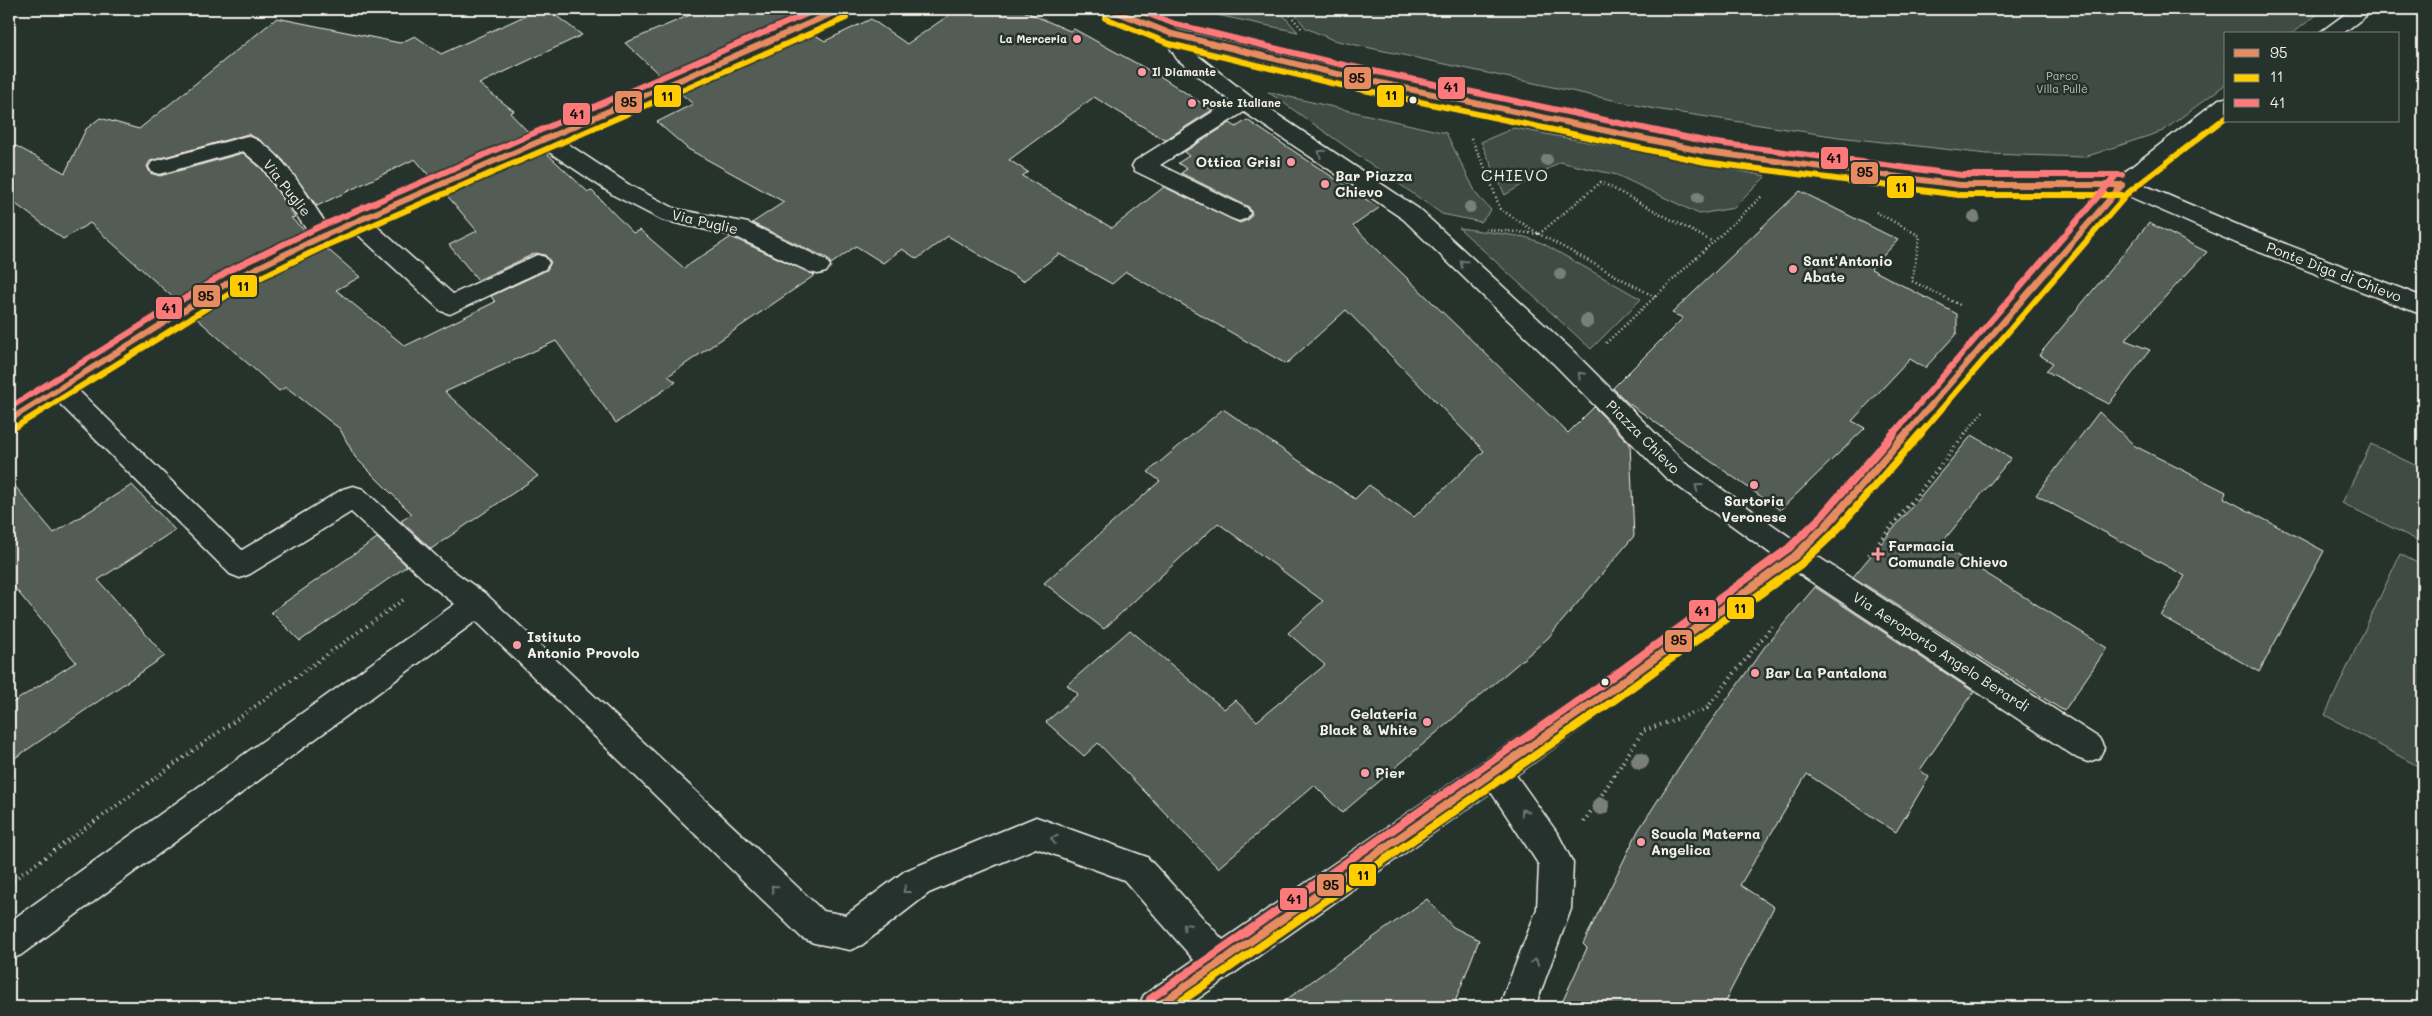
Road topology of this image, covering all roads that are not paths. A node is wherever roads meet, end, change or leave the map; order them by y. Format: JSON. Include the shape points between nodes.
{"nodes":[{"id":1,"x":842,"y":9,"type":"edge"},
{"id":2,"x":1109,"y":9,"type":"edge"},
{"id":3,"x":2365,"y":9,"type":"edge"},
{"id":4,"x":2331,"y":32,"type":"edge"},
{"id":5,"x":1172,"y":34,"type":"junction"},
{"id":6,"x":1244,"y":102,"type":"junction"},
{"id":7,"x":2224,"y":106,"type":"edge"},
{"id":8,"x":545,"y":139,"type":"junction"},
{"id":9,"x":160,"y":167,"type":"dead end"},
{"id":10,"x":2122,"y":185,"type":"junction"},
{"id":11,"x":1238,"y":213,"type":"dead end"},
{"id":12,"x":357,"y":221,"type":"junction"},
{"id":13,"x":323,"y":236,"type":"junction"},
{"id":14,"x":537,"y":264,"type":"dead end"},
{"id":15,"x":818,"y":266,"type":"dead end"},
{"id":16,"x":2423,"y":306,"type":"edge"},
{"id":17,"x":60,"y":388,"type":"junction"},
{"id":18,"x":9,"y":420,"type":"edge"},
{"id":19,"x":1795,"y":556,"type":"junction"},
{"id":20,"x":477,"y":604,"type":"junction"},
{"id":21,"x":2088,"y":748,"type":"dead end"},
{"id":22,"x":1494,"y":770,"type":"junction"},
{"id":23,"x":9,"y":943,"type":"edge"},
{"id":24,"x":1219,"y":962,"type":"junction"},
{"id":25,"x":1156,"y":1007,"type":"edge"},
{"id":26,"x":1517,"y":1007,"type":"edge"}],
"edges":[{"from":1,"to":8,"type":"street"},
{"from":2,"to":5,"type":"street"},
{"from":3,"to":4,"type":"street"},
{"from":5,"to":6,"type":"street","name":"Piazza Chievo","via":[[1184,55]]},
{"from":5,"to":10,"type":"street","via":[[1332,73],[1707,152],[1960,184]]},
{"from":6,"to":11,"type":"street","via":[[1143,166]]},
{"from":19,"to":6,"type":"street","name":"Piazza Chievo","one_way":true,"via":[[1675,470],[1576,370],[1411,214]]},
{"from":7,"to":10,"type":"street"},
{"from":8,"to":12,"type":"street"},
{"from":8,"to":15,"type":"street","name":"Via Puglie","via":[[623,191],[670,215],[740,229]]},
{"from":9,"to":13,"type":"street","name":"Via Puglie","via":[[247,143],[271,163]]},
{"from":10,"to":16,"type":"street","name":"Ponte Diga di Chievo","via":[[2244,237]]},
{"from":10,"to":19,"type":"street","via":[[1824,527]]},
{"from":12,"to":13,"type":"street"},
{"from":12,"to":14,"type":"street","via":[[450,305]]},
{"from":13,"to":17,"type":"street","via":[[234,279]]},
{"from":17,"to":18,"type":"street"},
{"from":17,"to":20,"type":"street","via":[[240,566],[353,497],[438,575]]},
{"from":19,"to":21,"type":"street","name":"Via Aeroporto Angelo Berardi"},
{"from":19,"to":22,"type":"street","via":[[1607,693]]},
{"from":20,"to":23,"type":"street"},
{"from":24,"to":20,"type":"street","one_way":true,"via":[[1135,868],[1036,832],[917,882],[850,933],[814,926]]},
{"from":22,"to":24,"type":"street"},
{"from":26,"to":22,"type":"street","one_way":true,"via":[[1554,909],[1556,863]]},
{"from":24,"to":25,"type":"street"}]}
